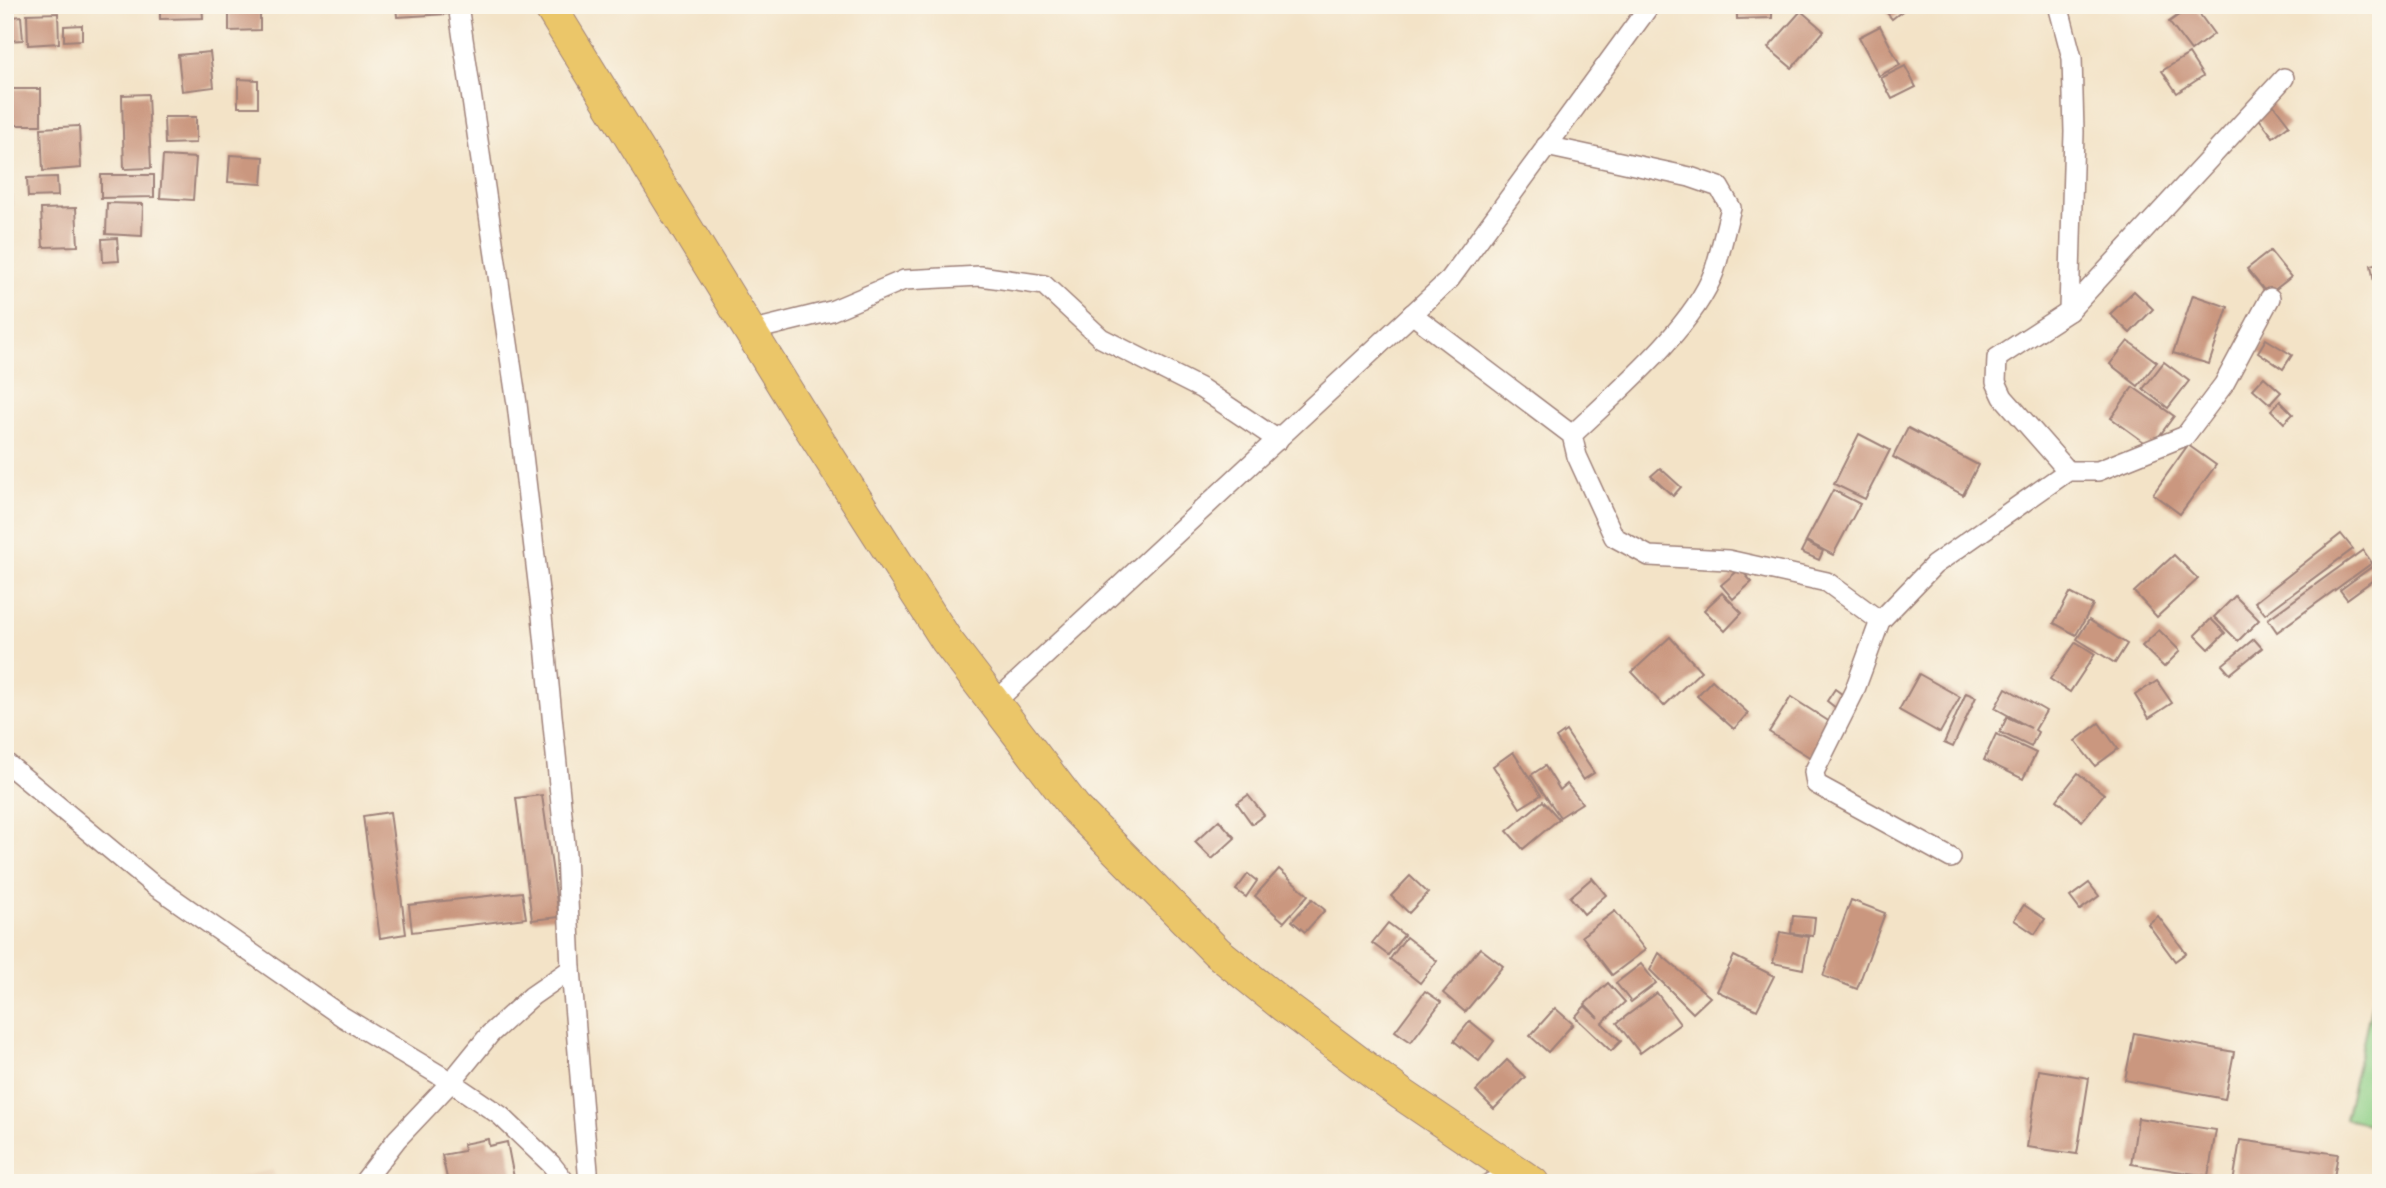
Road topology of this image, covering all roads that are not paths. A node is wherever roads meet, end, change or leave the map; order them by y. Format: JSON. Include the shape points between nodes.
{"nodes":[{"id":1,"x":458,"y":5,"type":"edge"},
{"id":2,"x":549,"y":5,"type":"edge"},
{"id":3,"x":1650,"y":5,"type":"edge"},
{"id":4,"x":2058,"y":5,"type":"edge"},
{"id":5,"x":2284,"y":78,"type":"dead end"},
{"id":6,"x":1546,"y":146,"type":"junction"},
{"id":7,"x":2270,"y":298,"type":"dead end"},
{"id":8,"x":2069,"y":311,"type":"junction"},
{"id":9,"x":1412,"y":314,"type":"junction"},
{"id":10,"x":750,"y":331,"type":"junction"},
{"id":11,"x":1572,"y":435,"type":"junction"},
{"id":12,"x":1278,"y":440,"type":"junction"},
{"id":13,"x":2068,"y":471,"type":"junction"},
{"id":14,"x":1880,"y":621,"type":"junction"},
{"id":15,"x":995,"y":703,"type":"junction"},
{"id":16,"x":5,"y":762,"type":"edge"},
{"id":17,"x":1951,"y":858,"type":"dead end"},
{"id":18,"x":571,"y":969,"type":"junction"},
{"id":19,"x":451,"y":1082,"type":"junction"},
{"id":20,"x":1513,"y":1179,"type":"edge"},
{"id":21,"x":362,"y":1183,"type":"edge"},
{"id":22,"x":566,"y":1183,"type":"edge"},
{"id":23,"x":589,"y":1183,"type":"edge"}],
"edges":[{"from":1,"to":18,"type":"street","via":[[519,417],[566,854]]},
{"from":2,"to":10,"type":"highway"},
{"from":3,"to":6,"type":"street"},
{"from":4,"to":8,"type":"street","via":[[2072,58]]},
{"from":5,"to":8,"type":"street"},
{"from":6,"to":9,"type":"street","via":[[1450,279]]},
{"from":6,"to":11,"type":"street","via":[[1690,177],[1719,187],[1731,208],[1713,274],[1690,313],[1644,366]]},
{"from":7,"to":13,"type":"street","via":[[2224,384],[2185,436],[2098,471]]},
{"from":8,"to":13,"type":"street","via":[[1997,358],[1996,382],[2003,397]]},
{"from":9,"to":11,"type":"street"},
{"from":9,"to":12,"type":"street"},
{"from":10,"to":12,"type":"street","via":[[831,311],[904,281],[979,276],[1044,285],[1101,338],[1202,389]]},
{"from":10,"to":15,"type":"highway","via":[[947,641]]},
{"from":11,"to":14,"type":"street","via":[[1614,537],[1649,556],[1728,560],[1827,582]]},
{"from":12,"to":15,"type":"street"},
{"from":13,"to":14,"type":"street","via":[[1934,565]]},
{"from":14,"to":17,"type":"street","via":[[1854,692],[1814,772],[1815,785]]},
{"from":15,"to":20,"type":"highway","via":[[1075,808],[1217,953]]},
{"from":16,"to":19,"type":"street","via":[[151,883],[343,1017]]},
{"from":18,"to":19,"type":"street","via":[[490,1034]]},
{"from":18,"to":23,"type":"street"},
{"from":19,"to":21,"type":"street"},
{"from":19,"to":22,"type":"street","via":[[501,1116]]}]}
